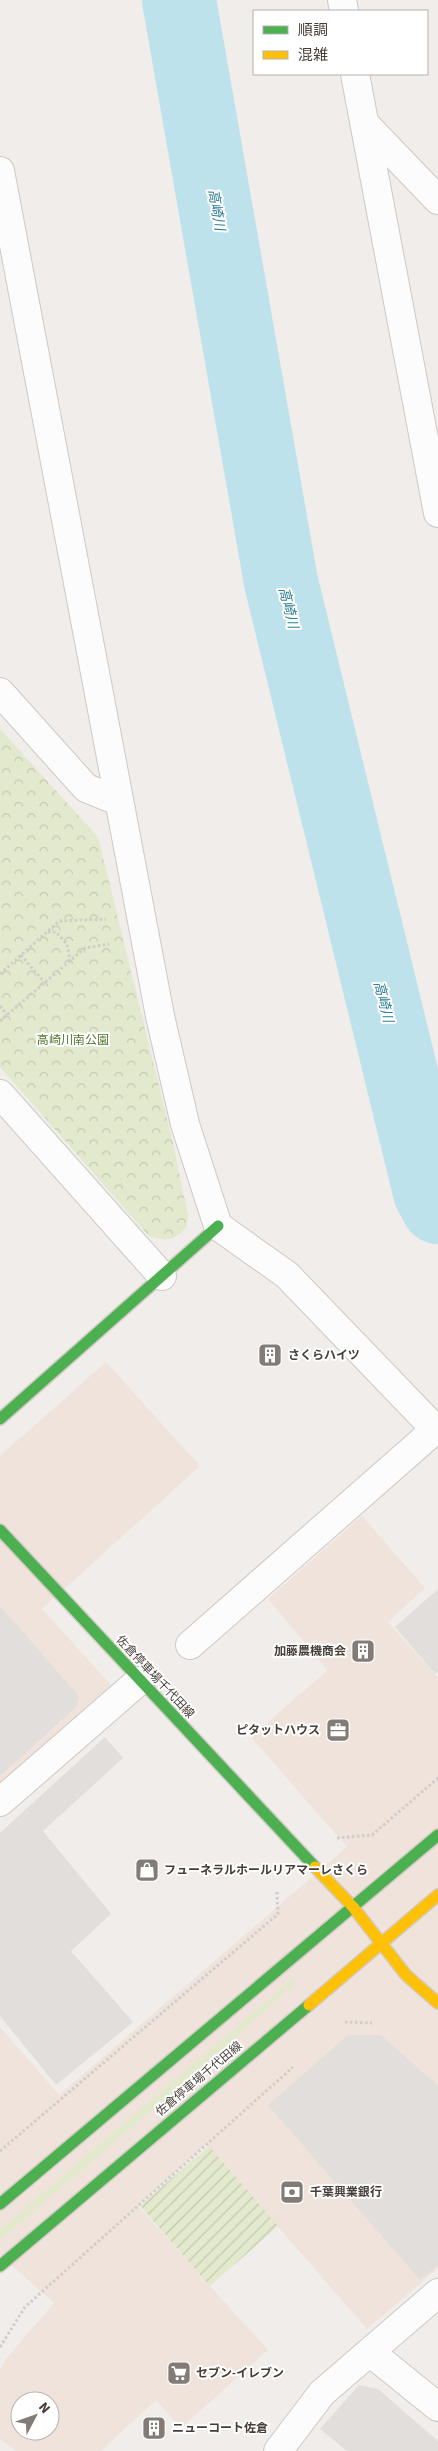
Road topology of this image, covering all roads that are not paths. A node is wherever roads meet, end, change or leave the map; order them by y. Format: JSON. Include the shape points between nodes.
{"nodes":[{"id":1,"x":356,"y":75,"type":"edge"},
{"id":2,"x":365,"y":124,"type":"junction"},
{"id":3,"x":0,"y":171,"type":"edge"},
{"id":4,"x":438,"y":200,"type":"edge"},
{"id":5,"x":0,"y":258,"type":"edge"},
{"id":6,"x":20,"y":280,"type":"junction"},
{"id":7,"x":438,"y":513,"type":"edge"},
{"id":8,"x":0,"y":692,"type":"edge"},
{"id":9,"x":118,"y":801,"type":"junction"},
{"id":10,"x":0,"y":1094,"type":"edge"},
{"id":11,"x":218,"y":1226,"type":"junction"},
{"id":12,"x":162,"y":1276,"type":"junction"},
{"id":13,"x":0,"y":1419,"type":"edge"},
{"id":14,"x":437,"y":1430,"type":"edge"},
{"id":15,"x":0,"y":1530,"type":"edge"},
{"id":16,"x":190,"y":1645,"type":"dead end"},
{"id":17,"x":139,"y":1681,"type":"junction"},
{"id":18,"x":0,"y":1802,"type":"edge"},
{"id":19,"x":438,"y":1835,"type":"edge"},
{"id":20,"x":438,"y":1895,"type":"edge"},
{"id":21,"x":354,"y":1907,"type":"junction"},
{"id":22,"x":381,"y":1942,"type":"junction"},
{"id":23,"x":438,"y":2003,"type":"edge"},
{"id":24,"x":0,"y":2204,"type":"edge"},
{"id":25,"x":0,"y":2266,"type":"edge"},
{"id":26,"x":438,"y":2293,"type":"edge"},
{"id":27,"x":370,"y":2352,"type":"junction"},
{"id":28,"x":438,"y":2407,"type":"edge"},
{"id":29,"x":278,"y":2451,"type":"edge"}],
"edges":[{"from":1,"to":2,"type":"street"},
{"from":2,"to":4,"type":"street"},
{"from":2,"to":7,"type":"street"},
{"from":3,"to":6,"type":"street"},
{"from":5,"to":6,"type":"street"},
{"from":6,"to":9,"type":"street"},
{"from":8,"to":9,"type":"street","via":[[86,788]]},
{"from":9,"to":11,"type":"street","via":[[183,1115]]},
{"from":10,"to":12,"type":"street"},
{"from":11,"to":12,"type":"main road"},
{"from":11,"to":14,"type":"street","via":[[287,1276]]},
{"from":12,"to":13,"type":"main road"},
{"from":14,"to":16,"type":"street"},
{"from":15,"to":17,"type":"main road","name":"佐倉停車場千代田線"},
{"from":17,"to":18,"type":"street"},
{"from":17,"to":21,"type":"main road","name":"佐倉停車場千代田線"},
{"from":19,"to":21,"type":"main road"},
{"from":20,"to":22,"type":"main road"},
{"from":21,"to":22,"type":"main road","name":"佐倉停車場千代田線"},
{"from":21,"to":24,"type":"main road"},
{"from":22,"to":23,"type":"main road","via":[[406,1975]]},
{"from":22,"to":25,"type":"main road","name":"佐倉停車場千代田線"},
{"from":26,"to":27,"type":"street"},
{"from":27,"to":28,"type":"street"},
{"from":27,"to":29,"type":"street","via":[[322,2394]]}]}
